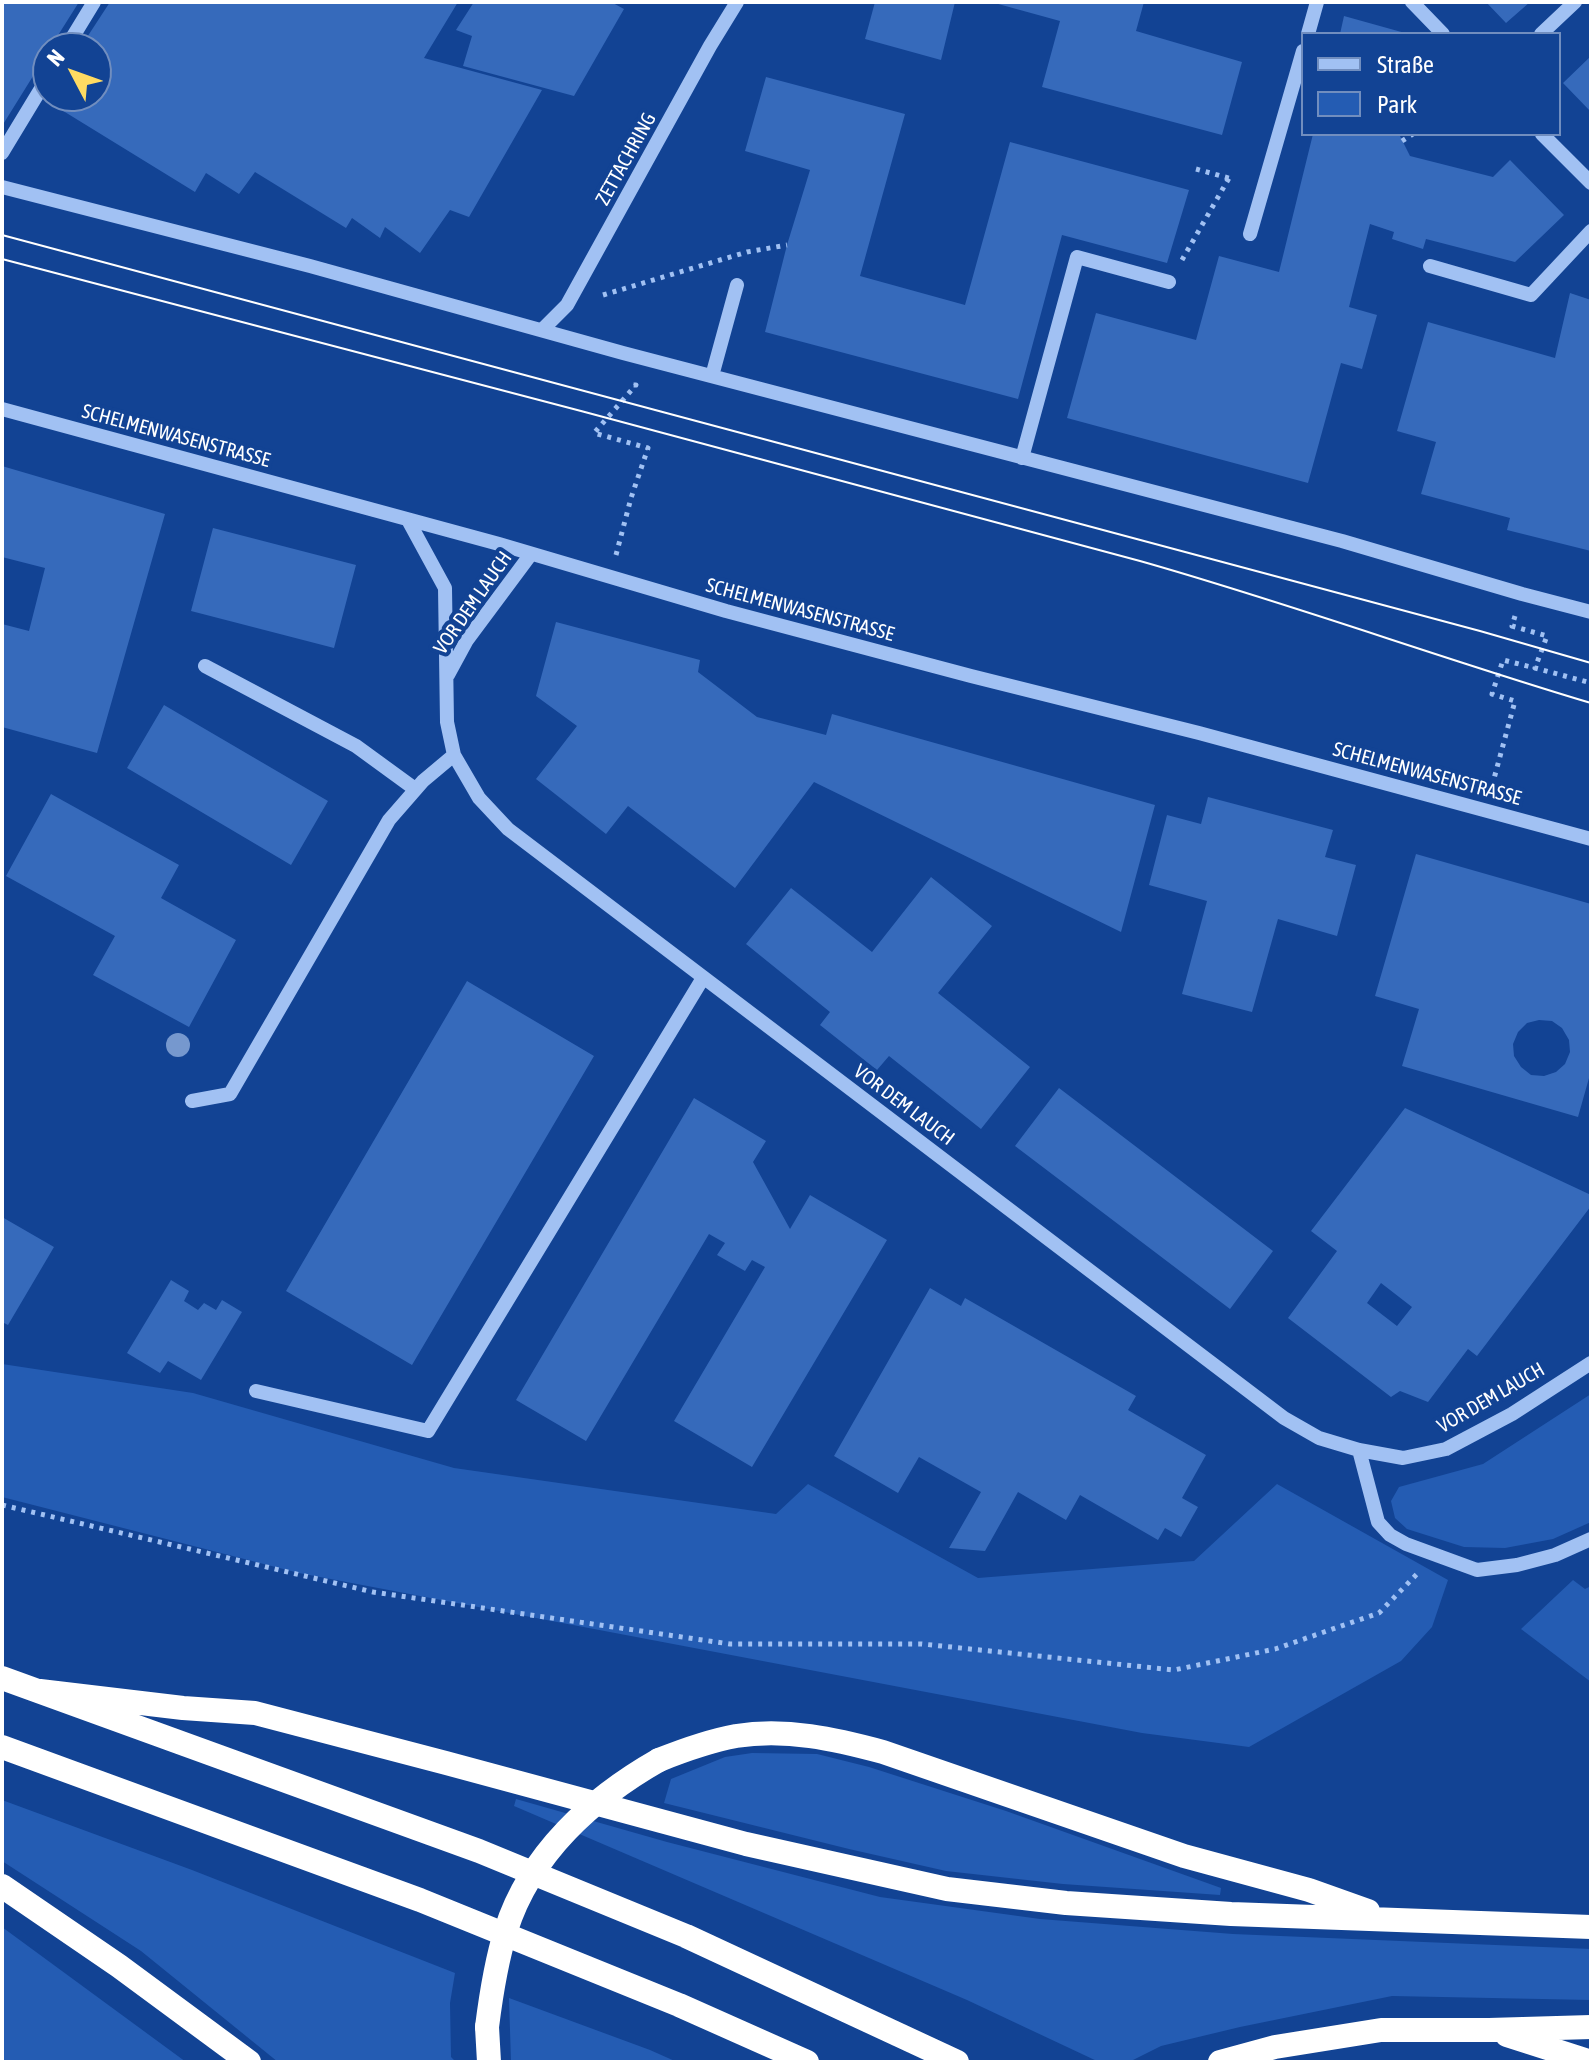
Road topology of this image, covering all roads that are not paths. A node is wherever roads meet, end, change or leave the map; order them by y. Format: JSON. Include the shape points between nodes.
{"nodes":[{"id":1,"x":94,"y":2,"type":"edge"},
{"id":2,"x":737,"y":2,"type":"edge"},
{"id":3,"x":1317,"y":2,"type":"edge"},
{"id":4,"x":1412,"y":2,"type":"edge"},
{"id":5,"x":1575,"y":2,"type":"edge"},
{"id":6,"x":76,"y":32,"type":"edge"},
{"id":7,"x":1309,"y":32,"type":"edge"},
{"id":8,"x":1441,"y":32,"type":"edge"},
{"id":9,"x":1543,"y":32,"type":"edge"},
{"id":10,"x":1301,"y":58,"type":"edge"},
{"id":11,"x":32,"y":103,"type":"edge"},
{"id":12,"x":1544,"y":136,"type":"edge"},
{"id":13,"x":2,"y":153,"type":"edge"},
{"id":14,"x":1591,"y":183,"type":"edge"},
{"id":15,"x":2,"y":187,"type":"edge"},
{"id":16,"x":1591,"y":231,"type":"edge"},
{"id":17,"x":1250,"y":234,"type":"dead end"},
{"id":18,"x":1430,"y":266,"type":"dead end"},
{"id":19,"x":1169,"y":282,"type":"road end"},
{"id":20,"x":737,"y":285,"type":"dead end"},
{"id":21,"x":542,"y":330,"type":"junction"},
{"id":22,"x":712,"y":376,"type":"junction"},
{"id":23,"x":2,"y":409,"type":"edge"},
{"id":24,"x":1022,"y":458,"type":"junction"},
{"id":25,"x":408,"y":520,"type":"junction"},
{"id":26,"x":531,"y":554,"type":"junction"},
{"id":27,"x":1591,"y":612,"type":"edge"},
{"id":28,"x":205,"y":666,"type":"dead end"},
{"id":29,"x":448,"y":675,"type":"junction"},
{"id":30,"x":454,"y":755,"type":"junction"},
{"id":31,"x":415,"y":789,"type":"junction"},
{"id":32,"x":1591,"y":839,"type":"edge"},
{"id":33,"x":703,"y":978,"type":"junction"},
{"id":34,"x":192,"y":1101,"type":"dead end"},
{"id":35,"x":1591,"y":1363,"type":"edge"},
{"id":36,"x":256,"y":1391,"type":"dead end"},
{"id":37,"x":1359,"y":1450,"type":"junction"},
{"id":38,"x":1591,"y":1539,"type":"edge"},
{"id":39,"x":2,"y":1678,"type":"edge"},
{"id":40,"x":40,"y":1691,"type":"junction"},
{"id":41,"x":2,"y":1747,"type":"edge"},
{"id":42,"x":2,"y":1886,"type":"edge"},
{"id":43,"x":1389,"y":1919,"type":"junction"},
{"id":44,"x":1591,"y":1927,"type":"edge"},
{"id":45,"x":1591,"y":2027,"type":"edge"},
{"id":46,"x":1489,"y":2030,"type":"junction"},
{"id":47,"x":249,"y":2062,"type":"edge"},
{"id":48,"x":489,"y":2062,"type":"edge"},
{"id":49,"x":807,"y":2062,"type":"edge"},
{"id":50,"x":957,"y":2062,"type":"edge"},
{"id":51,"x":1220,"y":2062,"type":"edge"},
{"id":52,"x":1591,"y":2062,"type":"edge"}],
"edges":[{"from":1,"to":6,"type":"street"},
{"from":2,"to":21,"type":"street","name":"ZETTACHRING","via":[[567,305]]},
{"from":3,"to":7,"type":"street"},
{"from":4,"to":8,"type":"street"},
{"from":5,"to":9,"type":"street"},
{"from":10,"to":17,"type":"street"},
{"from":11,"to":13,"type":"street"},
{"from":12,"to":14,"type":"street"},
{"from":15,"to":21,"type":"street"},
{"from":16,"to":18,"type":"street","via":[[1531,295]]},
{"from":19,"to":24,"type":"street","via":[[1077,257]]},
{"from":20,"to":22,"type":"street"},
{"from":21,"to":22,"type":"street"},
{"from":22,"to":24,"type":"street"},
{"from":23,"to":25,"type":"street","name":"SCHELMENWASENSTRASSE"},
{"from":24,"to":27,"type":"street"},
{"from":25,"to":26,"type":"street","name":"SCHELMENWASENSTRASSE"},
{"from":25,"to":29,"type":"street","name":"VOR DEM LAUCH","via":[[445,588]]},
{"from":26,"to":29,"type":"street","name":"VOR DEM LAUCH","via":[[467,640]]},
{"from":26,"to":32,"type":"street","name":"SCHELMENWASENSTRASSE","via":[[757,619]]},
{"from":28,"to":31,"type":"street","via":[[356,746]]},
{"from":29,"to":30,"type":"street","name":"VOR DEM LAUCH","via":[[447,722]]},
{"from":30,"to":31,"type":"street"},
{"from":30,"to":33,"type":"street","name":"VOR DEM LAUCH","via":[[479,798],[508,829]]},
{"from":31,"to":34,"type":"street","via":[[389,820],[230,1094]]},
{"from":33,"to":36,"type":"street","via":[[428,1431]]},
{"from":33,"to":37,"type":"street","name":"VOR DEM LAUCH","via":[[1284,1418],[1319,1438]]},
{"from":35,"to":37,"type":"street","name":"VOR DEM LAUCH","via":[[1446,1449],[1403,1458]]},
{"from":37,"to":38,"type":"street","via":[[1378,1522],[1406,1544],[1477,1570],[1555,1555]]},
{"from":39,"to":40,"type":"highway"},
{"from":40,"to":43,"type":"highway","via":[[255,1713],[746,1844],[947,1889],[1066,1903]]},
{"from":40,"to":50,"type":"highway","via":[[479,1851],[686,1936]]},
{"from":41,"to":49,"type":"highway","via":[[420,1900]]},
{"from":42,"to":47,"type":"highway"},
{"from":43,"to":44,"type":"highway"},
{"from":43,"to":48,"type":"highway","bridge":true,"via":[[1309,1890],[1184,1856],[883,1752],[787,1734],[737,1736],[659,1760],[581,1814],[558,1840],[518,1899],[506,1929],[487,2027]]},
{"from":45,"to":46,"type":"highway"},
{"from":46,"to":51,"type":"highway","via":[[1381,2030]]},
{"from":46,"to":52,"type":"highway"}]}
